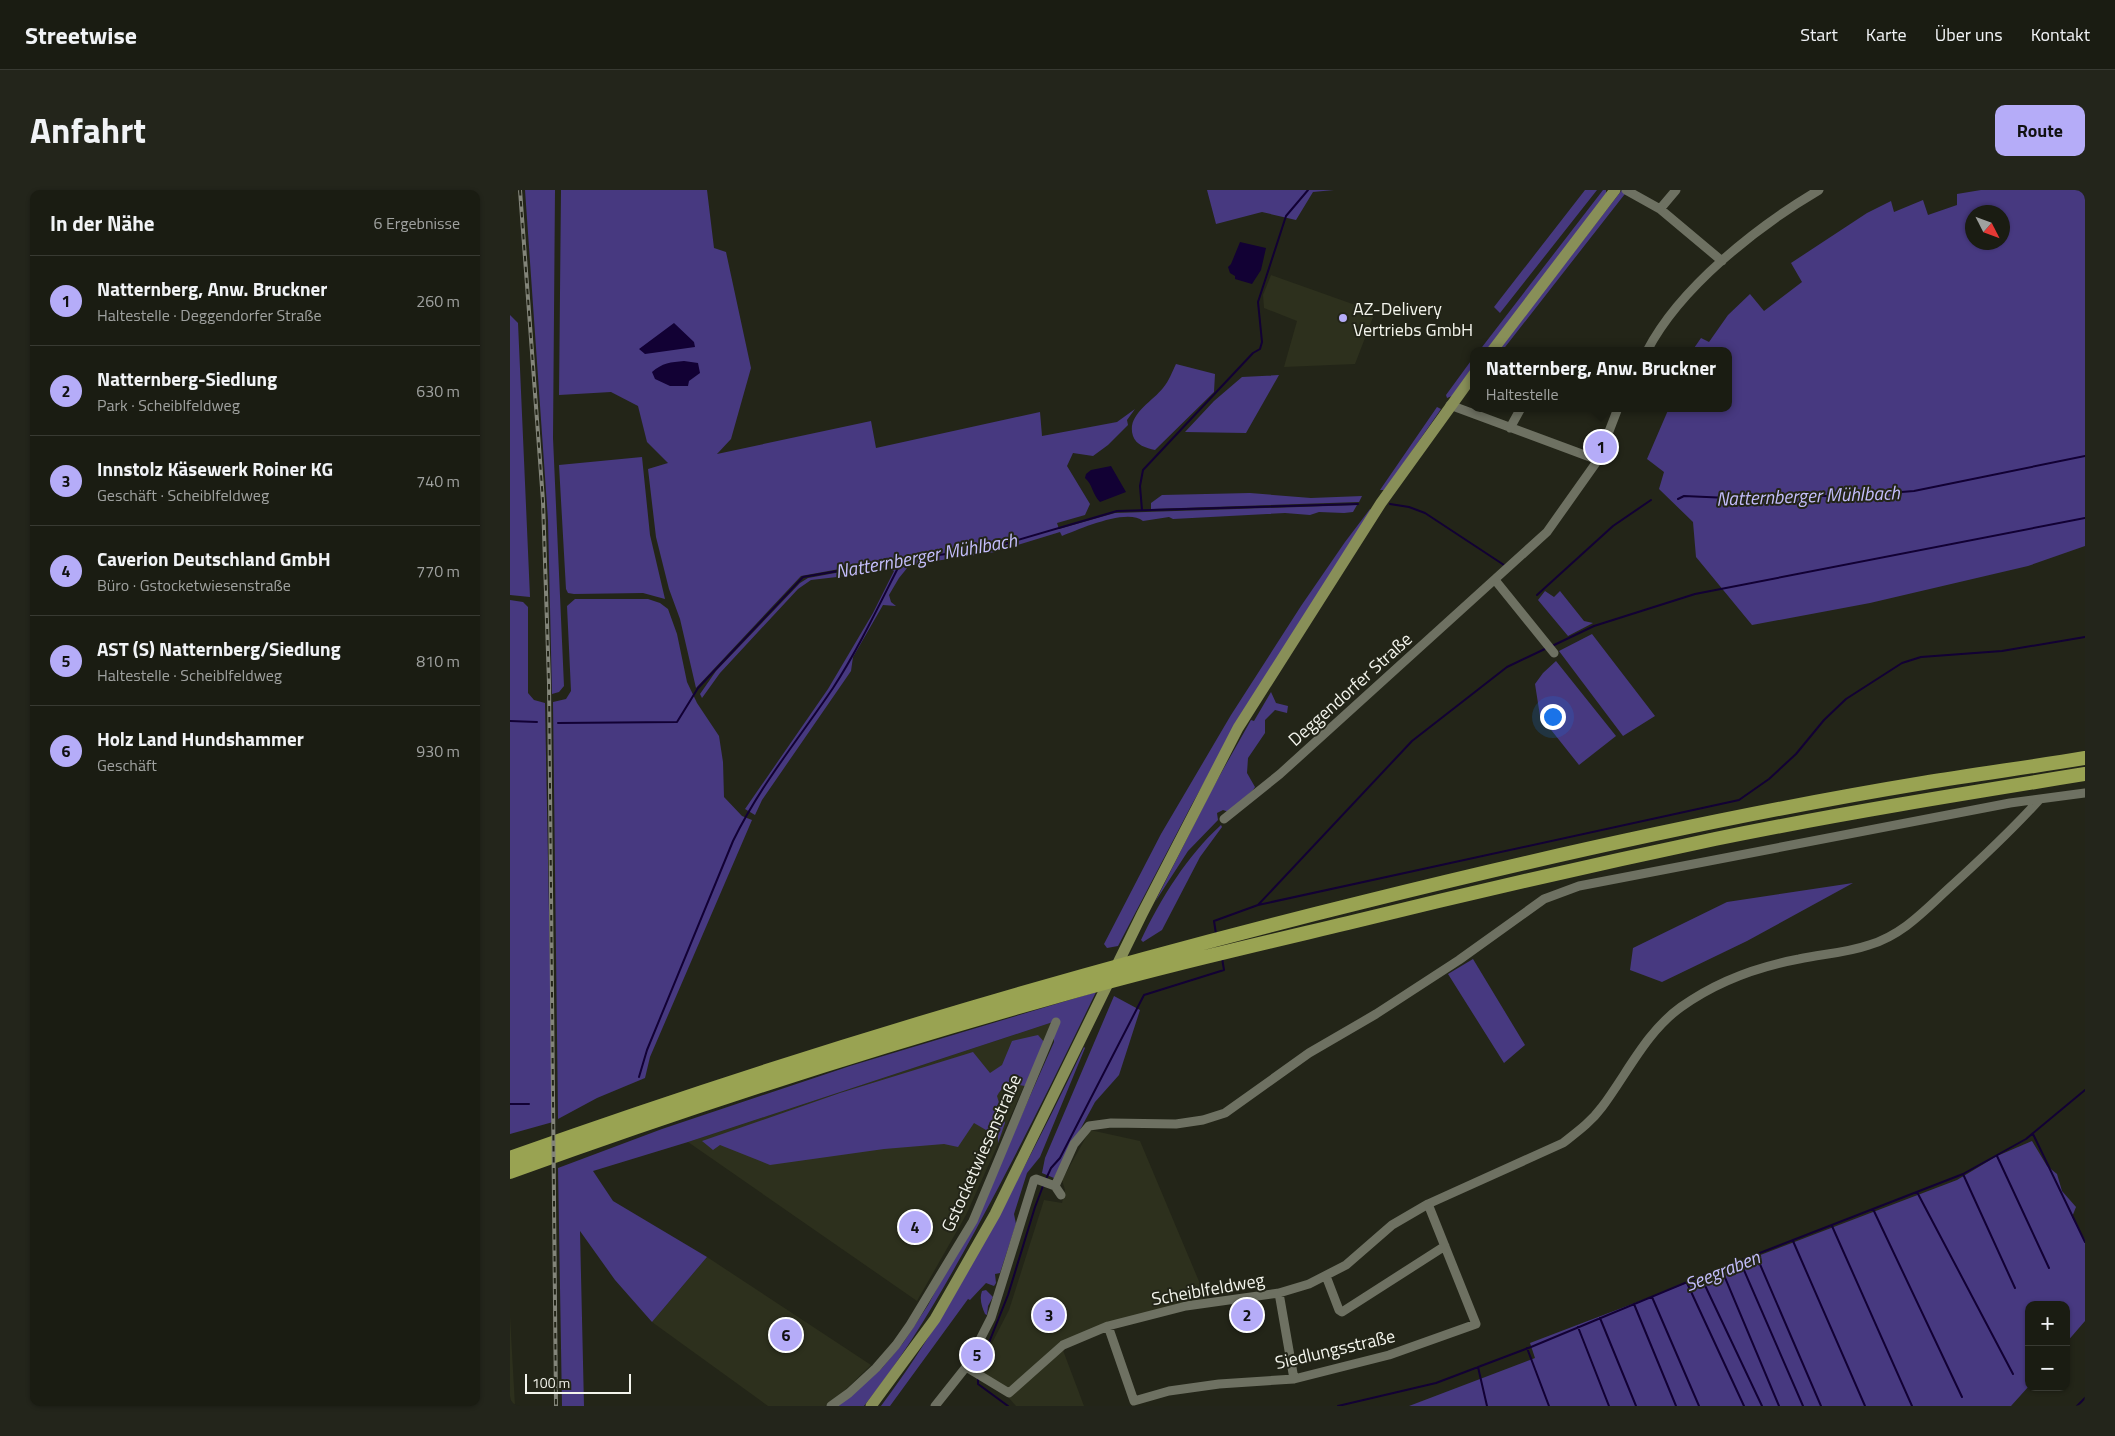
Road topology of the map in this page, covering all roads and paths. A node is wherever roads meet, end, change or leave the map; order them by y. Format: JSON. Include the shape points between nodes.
{"nodes":[{"id":1,"x":1615,"y":190,"type":"edge"},
{"id":2,"x":1626,"y":190,"type":"edge"},
{"id":3,"x":1676,"y":190,"type":"edge"},
{"id":4,"x":1819,"y":190,"type":"edge"},
{"id":5,"x":1660,"y":209,"type":"junction"},
{"id":6,"x":1722,"y":261,"type":"junction"},
{"id":7,"x":1495,"y":347,"type":"edge"},
{"id":8,"x":1649,"y":347,"type":"edge"},
{"id":9,"x":1470,"y":379,"type":"edge"},
{"id":10,"x":1450,"y":405,"type":"junction"},
{"id":11,"x":1519,"y":412,"type":"edge"},
{"id":12,"x":1616,"y":412,"type":"edge"},
{"id":13,"x":1510,"y":428,"type":"junction"},
{"id":14,"x":1598,"y":460,"type":"junction"},
{"id":15,"x":1495,"y":580,"type":"junction"},
{"id":16,"x":1551,"y":649,"type":"dead end"},
{"id":17,"x":2085,"y":758,"type":"edge"},
{"id":18,"x":2085,"y":774,"type":"edge"},
{"id":19,"x":2085,"y":793,"type":"edge"},
{"id":20,"x":2040,"y":799,"type":"junction"},
{"id":21,"x":1224,"y":819,"type":"dead end"},
{"id":22,"x":1056,"y":1022,"type":"dead end"},
{"id":23,"x":598,"y":1142,"type":"junction"},
{"id":24,"x":510,"y":1158,"type":"edge"},
{"id":25,"x":510,"y":1172,"type":"edge"},
{"id":26,"x":510,"y":1182,"type":"edge"},
{"id":27,"x":1048,"y":1184,"type":"junction"},
{"id":28,"x":1061,"y":1195,"type":"dead end"},
{"id":29,"x":1428,"y":1204,"type":"junction"},
{"id":30,"x":1445,"y":1246,"type":"junction"},
{"id":31,"x":1326,"y":1276,"type":"junction"},
{"id":32,"x":1279,"y":1293,"type":"junction"},
{"id":33,"x":1108,"y":1326,"type":"junction"},
{"id":34,"x":966,"y":1367,"type":"junction"},
{"id":35,"x":1294,"y":1379,"type":"junction"},
{"id":36,"x":831,"y":1406,"type":"edge"},
{"id":37,"x":871,"y":1406,"type":"edge"},
{"id":38,"x":935,"y":1406,"type":"edge"}],
"edges":[{"from":1,"to":7,"type":"main road"},
{"from":2,"to":5,"type":"street"},
{"from":3,"to":5,"type":"street"},
{"from":4,"to":6,"type":"street","via":[[1785,211]]},
{"from":5,"to":6,"type":"street"},
{"from":6,"to":8,"type":"street","via":[[1689,294]]},
{"from":9,"to":10,"type":"main road"},
{"from":10,"to":13,"type":"street"},
{"from":10,"to":37,"type":"main road","via":[[1381,503],[1238,728],[1142,914],[995,1214],[935,1319]]},
{"from":11,"to":13,"type":"street"},
{"from":12,"to":14,"type":"street","name":"Deggendorfer Straße"},
{"from":13,"to":14,"type":"street"},
{"from":14,"to":15,"type":"street","name":"Deggendorfer Straße","via":[[1547,532]]},
{"from":15,"to":16,"type":"street"},
{"from":15,"to":21,"type":"street","name":"Deggendorfer Straße","via":[[1280,774]]},
{"from":17,"to":24,"type":"highway","via":[[1920,784],[1712,823],[1490,871],[1208,941],[940,1016],[717,1086]]},
{"from":18,"to":23,"type":"highway","via":[[1717,838],[1228,952],[948,1027]]},
{"from":19,"to":20,"type":"street"},
{"from":20,"to":27,"type":"street","via":[[1579,886],[1544,899],[1459,960],[1309,1053],[1225,1113],[1176,1124],[1089,1126]]},
{"from":20,"to":29,"type":"street","name":"Scheiblfeldweg","via":[[1986,856],[1909,926],[1870,945],[1767,966],[1739,975],[1705,992],[1661,1025],[1600,1109],[1563,1143]]},
{"from":22,"to":36,"type":"street","name":"Gstocketwiesenstraße","via":[[973,1221],[896,1345],[863,1380]]},
{"from":23,"to":25,"type":"highway"},
{"from":23,"to":26,"type":"highway","via":[[586,1151]]},
{"from":27,"to":28,"type":"street"},
{"from":27,"to":34,"type":"street","via":[[1035,1179],[1028,1192],[1000,1295]]},
{"from":29,"to":30,"type":"street","name":"Siedlungsstraße"},
{"from":29,"to":31,"type":"street","name":"Scheiblfeldweg","via":[[1392,1225],[1346,1265]]},
{"from":30,"to":31,"type":"street","name":"Siedlungsstraße","via":[[1342,1312]]},
{"from":30,"to":35,"type":"street","name":"Siedlungsstraße","via":[[1476,1324],[1390,1355]]},
{"from":31,"to":32,"type":"street","name":"Scheiblfeldweg"},
{"from":32,"to":33,"type":"street","name":"Scheiblfeldweg","via":[[1186,1306]]},
{"from":32,"to":35,"type":"street"},
{"from":33,"to":34,"type":"street","name":"Scheiblfeldweg","via":[[1063,1345],[1008,1393]]},
{"from":33,"to":35,"type":"street","name":"Siedlungsstraße","via":[[1134,1401],[1219,1384]]},
{"from":34,"to":38,"type":"street"}]}
